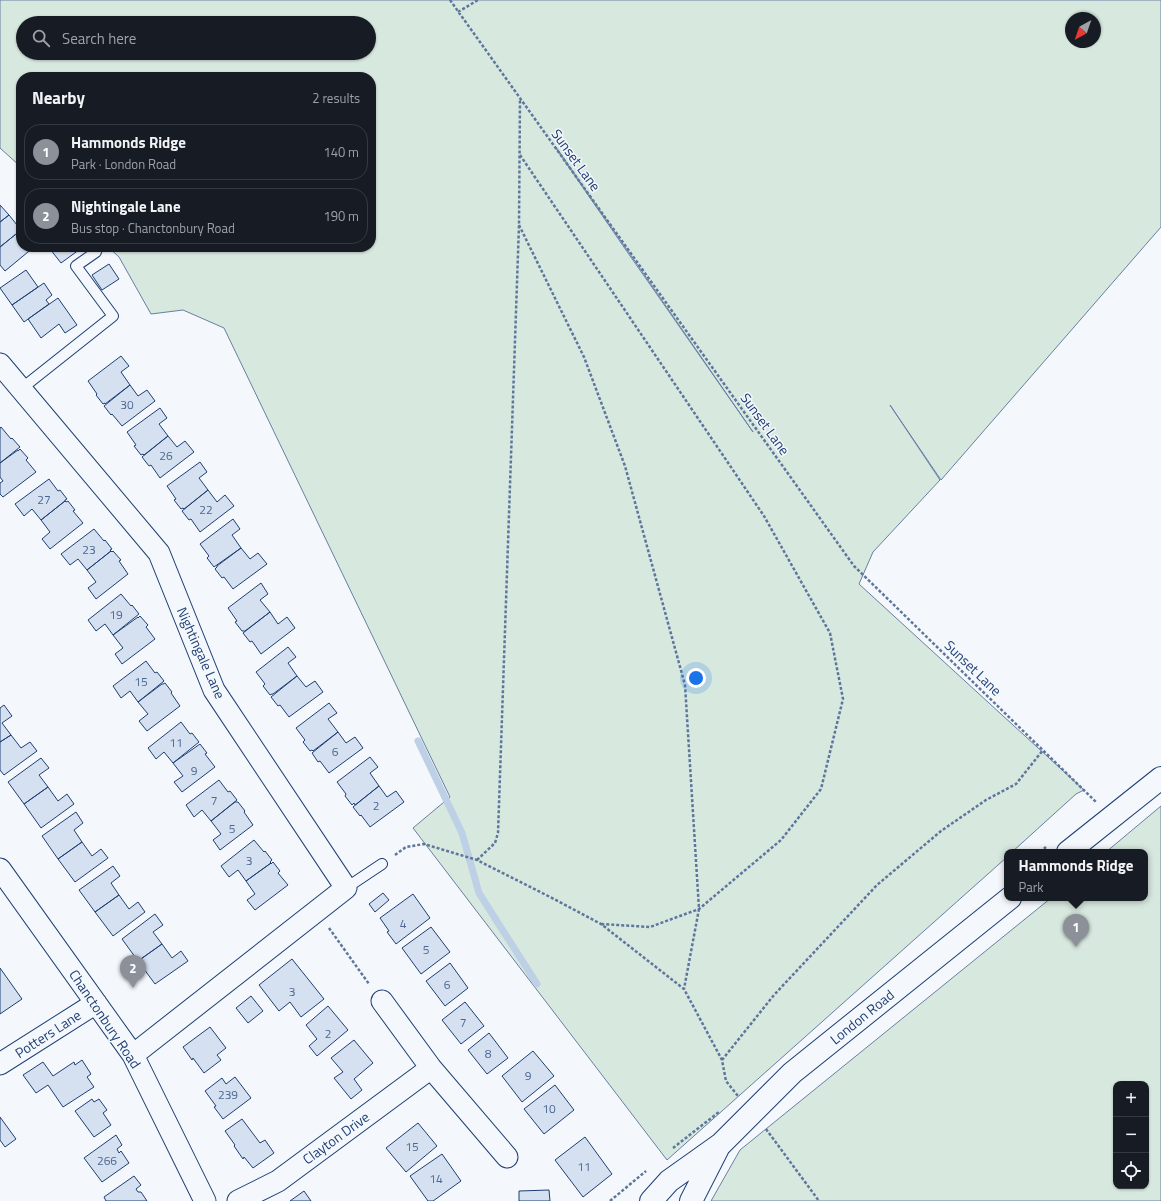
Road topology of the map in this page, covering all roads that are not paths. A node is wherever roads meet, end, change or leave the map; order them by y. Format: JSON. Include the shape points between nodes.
{"nodes":[{"id":1,"x":96,"y":252,"type":"dead end"},
{"id":2,"x":0,"y":364,"type":"edge"},
{"id":3,"x":21,"y":389,"type":"junction"},
{"id":4,"x":1161,"y":778,"type":"edge"},
{"id":5,"x":1072,"y":849,"type":"edge"},
{"id":6,"x":382,"y":864,"type":"road end"},
{"id":7,"x":0,"y":869,"type":"edge"},
{"id":8,"x":346,"y":888,"type":"junction"},
{"id":9,"x":1006,"y":901,"type":"edge"},
{"id":10,"x":382,"y":1001,"type":"road end"},
{"id":11,"x":96,"y":1003,"type":"junction"},
{"id":12,"x":133,"y":1055,"type":"junction"},
{"id":13,"x":0,"y":1064,"type":"edge"},
{"id":14,"x":431,"y":1068,"type":"junction"},
{"id":15,"x":721,"y":1144,"type":"junction"},
{"id":16,"x":507,"y":1157,"type":"dead end"},
{"id":17,"x":205,"y":1201,"type":"edge"},
{"id":18,"x":238,"y":1201,"type":"edge"},
{"id":19,"x":651,"y":1201,"type":"edge"},
{"id":20,"x":691,"y":1201,"type":"edge"}],
"edges":[{"from":1,"to":3,"type":"lane","via":[[76,266],[113,316]]},
{"from":2,"to":3,"type":"street","name":"Nightingale Lane"},
{"from":3,"to":8,"type":"street","name":"Nightingale Lane","via":[[159,553],[214,690]]},
{"from":4,"to":5,"type":"main road"},
{"from":6,"to":8,"type":"lane"},
{"from":7,"to":11,"type":"street","name":"Chanctonbury Road"},
{"from":8,"to":12,"type":"street"},
{"from":9,"to":15,"type":"main road","name":"London Road","via":[[792,1073]]},
{"from":10,"to":14,"type":"street"},
{"from":11,"to":12,"type":"street","name":"Chanctonbury Road"},
{"from":11,"to":13,"type":"street","name":"Potters Lane"},
{"from":12,"to":17,"type":"street","name":"Chanctonbury Road"},
{"from":14,"to":16,"type":"street"},
{"from":14,"to":18,"type":"street","name":"Clayton Drive","via":[[278,1181]]},
{"from":15,"to":19,"type":"main road","name":"London Road","via":[[669,1181]]},
{"from":15,"to":20,"type":"main road","name":"London Road"}]}
